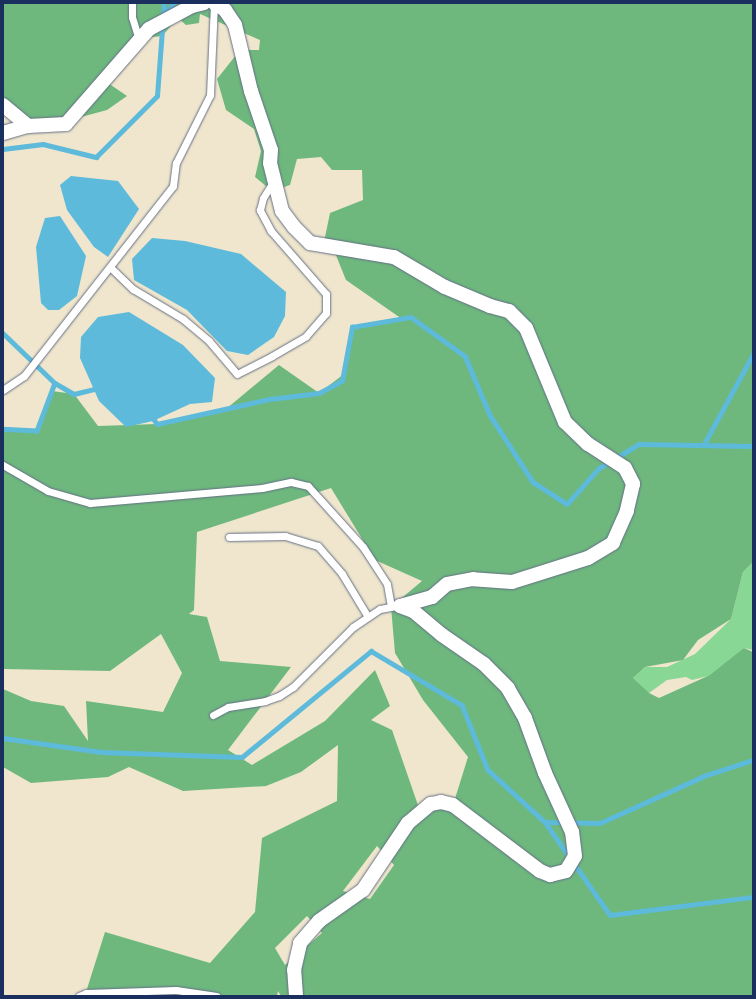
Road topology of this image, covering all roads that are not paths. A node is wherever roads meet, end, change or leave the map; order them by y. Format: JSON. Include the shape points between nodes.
{"nodes":[{"id":1,"x":132,"y":3,"type":"edge"},
{"id":2,"x":204,"y":3,"type":"edge"},
{"id":3,"x":214,"y":3,"type":"edge"},
{"id":4,"x":139,"y":41,"type":"junction"},
{"id":5,"x":3,"y":105,"type":"edge"},
{"id":6,"x":28,"y":126,"type":"junction"},
{"id":7,"x":3,"y":132,"type":"edge"},
{"id":8,"x":274,"y":180,"type":"junction"},
{"id":9,"x":110,"y":267,"type":"junction"},
{"id":10,"x":3,"y":390,"type":"edge"},
{"id":11,"x":3,"y":465,"type":"edge"},
{"id":12,"x":229,"y":537,"type":"dead end"},
{"id":13,"x":395,"y":606,"type":"junction"},
{"id":14,"x":368,"y":617,"type":"junction"},
{"id":15,"x":213,"y":715,"type":"dead end"},
{"id":16,"x":78,"y":996,"type":"edge"},
{"id":17,"x":217,"y":996,"type":"edge"},
{"id":18,"x":296,"y":996,"type":"edge"}],
"edges":[{"from":1,"to":4,"type":"lane","via":[[132,17]]},
{"from":2,"to":4,"type":"street","via":[[156,23]]},
{"from":3,"to":8,"type":"street","via":[[224,10],[235,25],[251,91],[271,150],[270,163]]},
{"from":3,"to":9,"type":"lane","via":[[210,96],[176,163],[173,186]]},
{"from":4,"to":6,"type":"street","via":[[66,124]]},
{"from":5,"to":6,"type":"street"},
{"from":6,"to":7,"type":"street"},
{"from":8,"to":9,"type":"lane","via":[[263,198],[260,210],[271,231],[326,294],[326,313],[306,336],[272,356],[237,374],[209,341],[183,319],[133,289]]},
{"from":8,"to":13,"type":"street","via":[[282,211],[310,243],[394,257],[445,287],[509,311],[526,328],[565,422],[588,444],[625,468],[633,484],[627,511],[613,543],[588,558],[512,582],[473,579],[447,584],[432,597]]},
{"from":9,"to":10,"type":"lane","via":[[24,376]]},
{"from":11,"to":13,"type":"lane","via":[[48,491],[90,503],[262,488],[291,482],[308,486],[363,547],[387,584]]},
{"from":12,"to":14,"type":"lane","via":[[285,536],[318,546],[342,574]]},
{"from":13,"to":14,"type":"lane","via":[[380,608]]},
{"from":13,"to":18,"type":"street","via":[[413,612],[442,636],[484,664],[512,693],[525,718],[545,773],[572,832],[575,856],[566,871],[550,874],[540,871],[452,805],[441,802],[431,804],[408,823],[363,890],[319,921],[300,943],[294,970]]},
{"from":14,"to":15,"type":"lane","via":[[353,627],[293,687],[265,701],[228,707]]},
{"from":16,"to":17,"type":"lane","via":[[86,992],[176,990]]}]}
